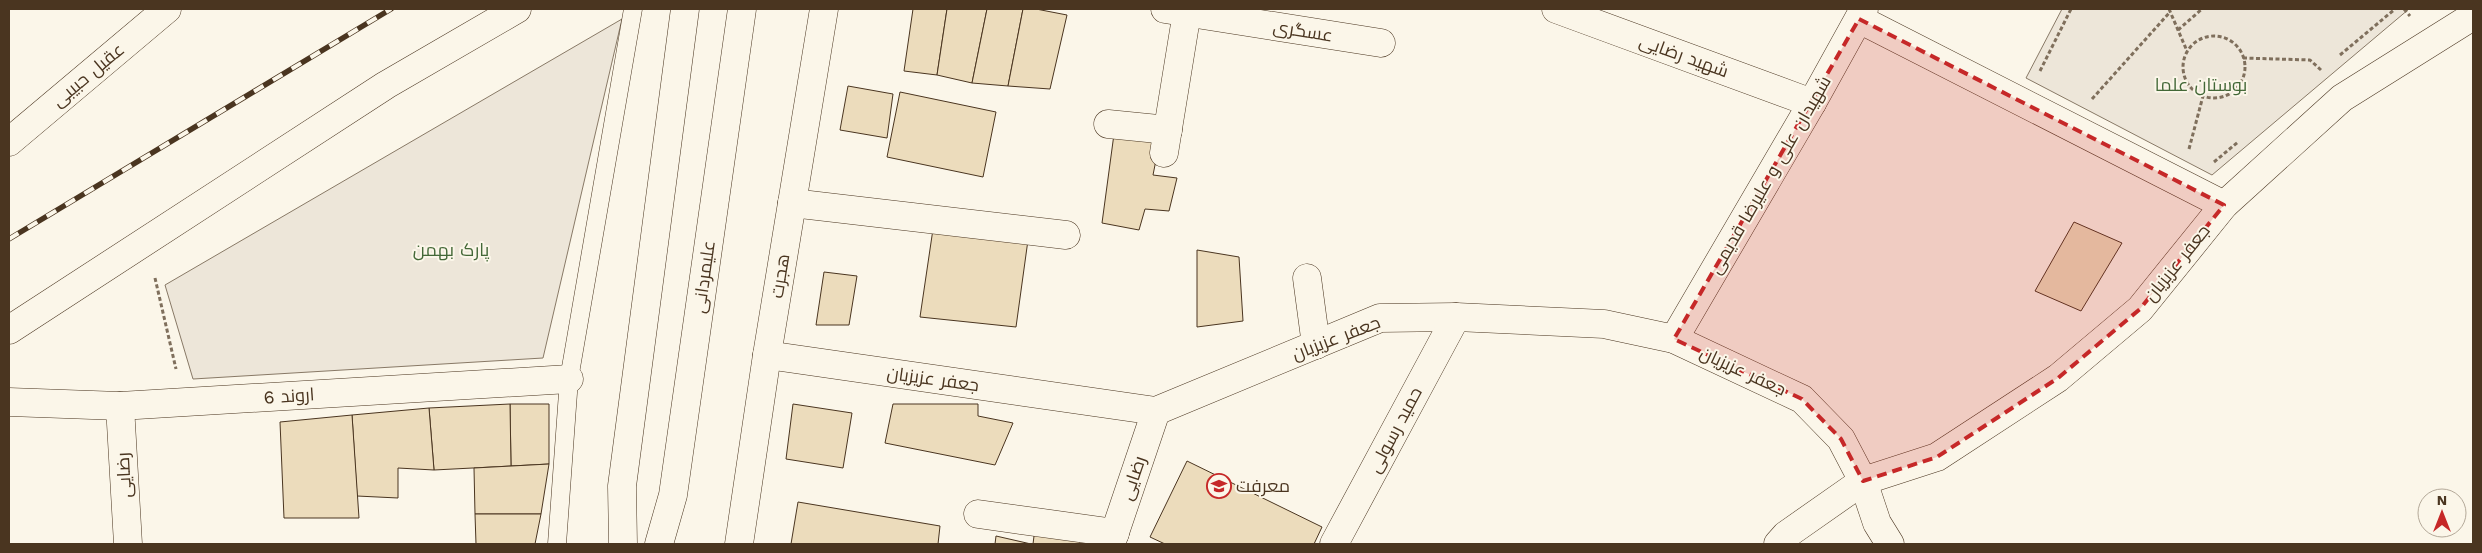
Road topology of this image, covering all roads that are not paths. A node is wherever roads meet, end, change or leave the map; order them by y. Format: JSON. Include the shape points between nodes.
{"nodes":[{"id":1,"x":167,"y":9,"type":"edge"},
{"id":2,"x":517,"y":9,"type":"edge"},
{"id":3,"x":633,"y":9,"type":"edge"},
{"id":4,"x":685,"y":9,"type":"edge"},
{"id":5,"x":742,"y":9,"type":"edge"},
{"id":6,"x":824,"y":9,"type":"edge"},
{"id":7,"x":1176,"y":10,"type":"edge"},
{"id":8,"x":1556,"y":10,"type":"edge"},
{"id":9,"x":1861,"y":14,"type":"edge"},
{"id":10,"x":2473,"y":16,"type":"edge"},
{"id":11,"x":1381,"y":43,"type":"dead end"},
{"id":12,"x":1812,"y":103,"type":"junction"},
{"id":13,"x":1108,"y":124,"type":"dead end"},
{"id":14,"x":9,"y":142,"type":"edge"},
{"id":15,"x":792,"y":203,"type":"junction"},
{"id":16,"x":2224,"y":205,"type":"junction"},
{"id":17,"x":1066,"y":235,"type":"dead end"},
{"id":18,"x":1307,"y":278,"type":"dead end"},
{"id":19,"x":1456,"y":317,"type":"junction"},
{"id":20,"x":9,"y":330,"type":"edge"},
{"id":21,"x":1674,"y":339,"type":"junction"},
{"id":22,"x":1316,"y":344,"type":"junction"},
{"id":23,"x":767,"y":354,"type":"junction"},
{"id":24,"x":569,"y":379,"type":"junction"},
{"id":25,"x":9,"y":402,"type":"edge"},
{"id":26,"x":120,"y":406,"type":"junction"},
{"id":27,"x":1156,"y":411,"type":"junction"},
{"id":28,"x":1863,"y":481,"type":"junction"},
{"id":29,"x":978,"y":514,"type":"dead end"},
{"id":30,"x":1113,"y":539,"type":"edge"},
{"id":31,"x":128,"y":544,"type":"edge"},
{"id":32,"x":557,"y":544,"type":"edge"},
{"id":33,"x":623,"y":544,"type":"edge"},
{"id":34,"x":659,"y":544,"type":"edge"},
{"id":35,"x":739,"y":544,"type":"edge"},
{"id":36,"x":1334,"y":544,"type":"edge"},
{"id":37,"x":1778,"y":544,"type":"edge"},
{"id":38,"x":1890,"y":544,"type":"edge"}],
"edges":[{"from":1,"to":14,"type":"street","name":"عقیل حبیبی"},
{"from":2,"to":20,"type":"street","via":[[386,85]]},
{"from":3,"to":24,"type":"lane"},
{"from":4,"to":33,"type":"street","via":[[622,486]]},
{"from":5,"to":34,"type":"street","name":"علیمردانی","via":[[673,494]]},
{"from":6,"to":15,"type":"street","name":"هجرت"},
{"from":7,"to":11,"type":"street","name":"عسگری"},
{"from":7,"to":13,"type":"street","via":[[1166,141]]},
{"from":8,"to":12,"type":"street","name":"شهید رضایی"},
{"from":9,"to":12,"type":"street","name":"شهیدان علی و علیرضا قدیمی"},
{"from":9,"to":16,"type":"street"},
{"from":10,"to":16,"type":"street","name":"جعفر عزیزیان","via":[[2342,98]]},
{"from":12,"to":21,"type":"street","name":"شهیدان علی و علیرضا قدیمی"},
{"from":15,"to":17,"type":"street"},
{"from":15,"to":23,"type":"street","name":"هجرت"},
{"from":16,"to":28,"type":"street","name":"جعفر عزیزیان","via":[[2140,309],[2058,378],[1937,457]]},
{"from":18,"to":22,"type":"street"},
{"from":19,"to":21,"type":"street","name":"جعفر عزیزیان","via":[[1604,324]]},
{"from":19,"to":22,"type":"street","name":"جعفر عزیزیان","via":[[1380,318]]},
{"from":19,"to":36,"type":"street","name":"حمید رسولی"},
{"from":21,"to":28,"type":"street","name":"جعفر عزیزیان","via":[[1802,399],[1841,439]]},
{"from":22,"to":27,"type":"street","name":"جعفر عزیزیان"},
{"from":23,"to":27,"type":"street","name":"جعفر عزیزیان"},
{"from":23,"to":35,"type":"street","name":"هجرت"},
{"from":24,"to":26,"type":"street","name":"اروند 6"},
{"from":24,"to":32,"type":"lane"},
{"from":25,"to":26,"type":"street","name":"اروند 6"},
{"from":26,"to":31,"type":"street","name":"رضایی"},
{"from":27,"to":30,"type":"street","name":"رضایی"},
{"from":28,"to":37,"type":"street","name":"جعفر عزیزیان"},
{"from":28,"to":38,"type":"street","via":[[1877,523]]},
{"from":29,"to":30,"type":"street"}]}
